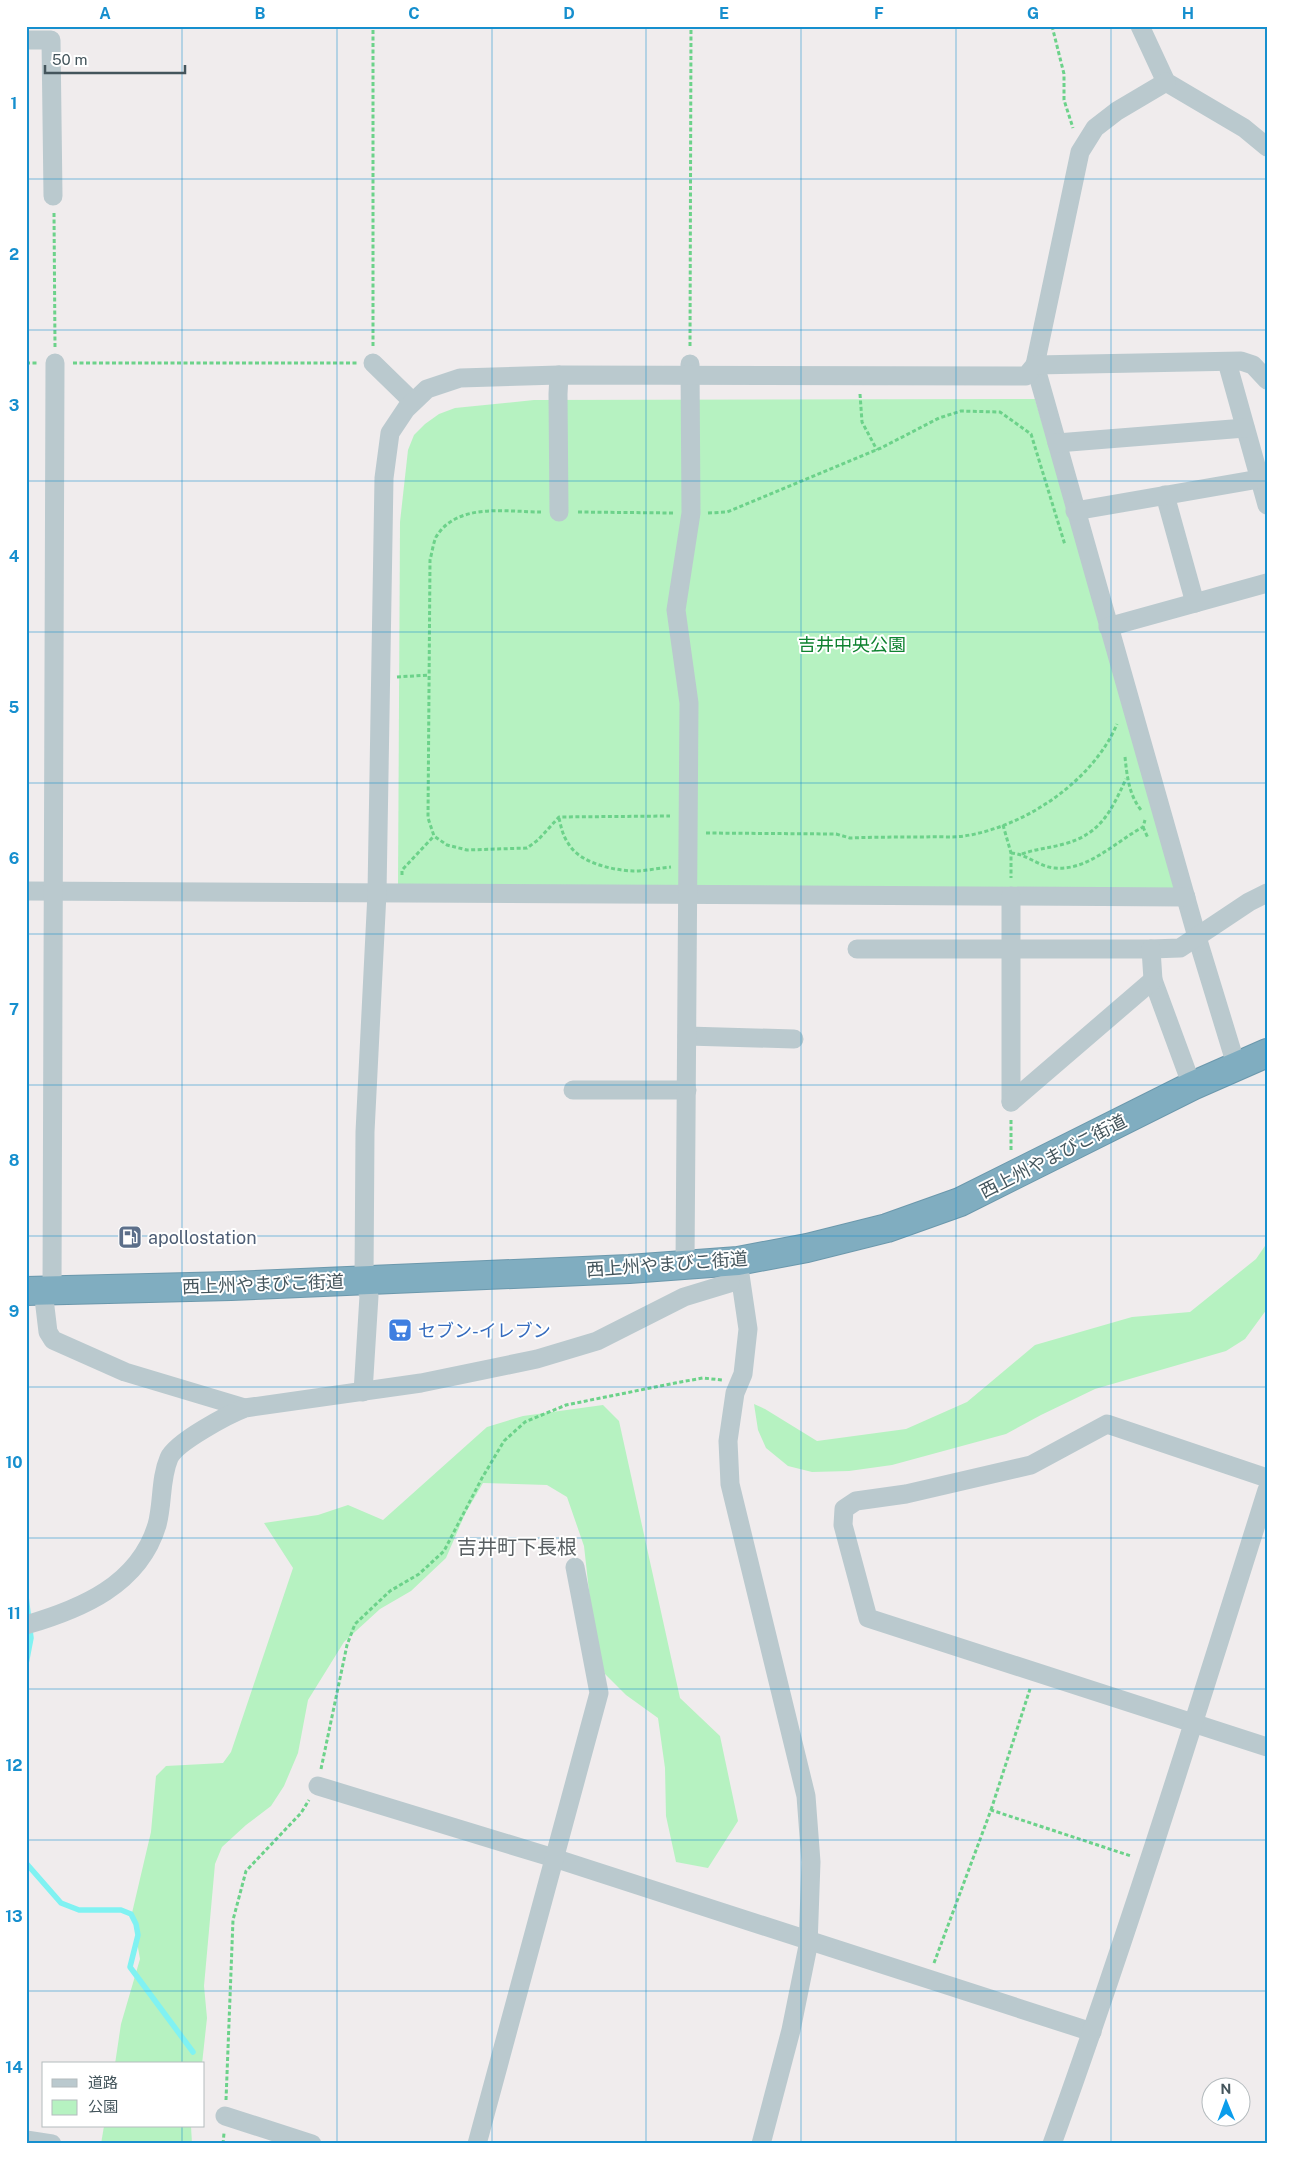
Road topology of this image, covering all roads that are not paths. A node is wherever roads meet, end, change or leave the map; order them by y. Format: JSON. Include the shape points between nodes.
{"nodes":[{"id":1,"x":1140,"y":26,"type":"edge"},
{"id":2,"x":26,"y":40,"type":"edge"},
{"id":3,"x":1166,"y":82,"type":"junction"},
{"id":4,"x":1267,"y":147,"type":"edge"},
{"id":5,"x":53,"y":196,"type":"road end"},
{"id":6,"x":1226,"y":362,"type":"junction"},
{"id":7,"x":55,"y":363,"type":"road end"},
{"id":8,"x":373,"y":363,"type":"road end"},
{"id":9,"x":691,"y":370,"type":"junction"},
{"id":10,"x":1030,"y":370,"type":"junction"},
{"id":11,"x":559,"y":376,"type":"junction"},
{"id":12,"x":1267,"y":380,"type":"edge"},
{"id":13,"x":413,"y":402,"type":"junction"},
{"id":14,"x":1245,"y":428,"type":"junction"},
{"id":15,"x":1056,"y":444,"type":"junction"},
{"id":16,"x":1259,"y":479,"type":"junction"},
{"id":17,"x":1166,"y":495,"type":"junction"},
{"id":18,"x":1267,"y":505,"type":"edge"},
{"id":19,"x":1075,"y":511,"type":"junction"},
{"id":20,"x":559,"y":512,"type":"road end"},
{"id":21,"x":1267,"y":584,"type":"edge"},
{"id":22,"x":1195,"y":603,"type":"junction"},
{"id":23,"x":1108,"y":627,"type":"junction"},
{"id":24,"x":26,"y":891,"type":"edge"},
{"id":25,"x":53,"y":891,"type":"junction"},
{"id":26,"x":377,"y":893,"type":"junction"},
{"id":27,"x":1267,"y":893,"type":"edge"},
{"id":28,"x":689,"y":894,"type":"junction"},
{"id":29,"x":1011,"y":896,"type":"junction"},
{"id":30,"x":1186,"y":898,"type":"junction"},
{"id":31,"x":1197,"y":937,"type":"junction"},
{"id":32,"x":857,"y":949,"type":"dead end"},
{"id":33,"x":1011,"y":950,"type":"junction"},
{"id":34,"x":1152,"y":950,"type":"junction"},
{"id":35,"x":1153,"y":980,"type":"junction"},
{"id":36,"x":687,"y":1036,"type":"junction"},
{"id":37,"x":794,"y":1039,"type":"dead end"},
{"id":38,"x":1267,"y":1053,"type":"edge"},
{"id":39,"x":1237,"y":1068,"type":"junction"},
{"id":40,"x":1192,"y":1086,"type":"junction"},
{"id":41,"x":573,"y":1090,"type":"dead end"},
{"id":42,"x":687,"y":1090,"type":"junction"},
{"id":43,"x":685,"y":1265,"type":"junction"},
{"id":44,"x":734,"y":1272,"type":"junction"},
{"id":45,"x":364,"y":1280,"type":"junction"},
{"id":46,"x":41,"y":1290,"type":"edge"},
{"id":47,"x":363,"y":1392,"type":"junction"},
{"id":48,"x":245,"y":1408,"type":"junction"},
{"id":49,"x":1267,"y":1478,"type":"edge"},
{"id":50,"x":1267,"y":1490,"type":"edge"},
{"id":51,"x":575,"y":1567,"type":"dead end"},
{"id":52,"x":26,"y":1625,"type":"edge"},
{"id":53,"x":1194,"y":1723,"type":"junction"},
{"id":54,"x":1267,"y":1747,"type":"edge"},
{"id":55,"x":318,"y":1786,"type":"road end"},
{"id":56,"x":554,"y":1858,"type":"junction"},
{"id":57,"x":808,"y":1941,"type":"junction"},
{"id":58,"x":1092,"y":2032,"type":"junction"},
{"id":59,"x":225,"y":2116,"type":"road end"},
{"id":60,"x":26,"y":2140,"type":"edge"},
{"id":61,"x":52,"y":2144,"type":"edge"},
{"id":62,"x":312,"y":2144,"type":"edge"},
{"id":63,"x":477,"y":2144,"type":"edge"},
{"id":64,"x":761,"y":2144,"type":"edge"},
{"id":65,"x":1052,"y":2144,"type":"edge"}],
"edges":[{"from":1,"to":3,"type":"street"},
{"from":2,"to":5,"type":"street","via":[[51,40]]},
{"from":3,"to":4,"type":"street","via":[[1244,128]]},
{"from":3,"to":10,"type":"street","via":[[1095,128],[1080,152]]},
{"from":6,"to":10,"type":"street"},
{"from":6,"to":12,"type":"street","via":[[1241,361],[1253,365]]},
{"from":6,"to":14,"type":"street"},
{"from":7,"to":25,"type":"street"},
{"from":8,"to":13,"type":"street"},
{"from":9,"to":10,"type":"street"},
{"from":9,"to":11,"type":"street"},
{"from":9,"to":28,"type":"street","via":[[691,513],[676,610],[689,703]]},
{"from":10,"to":15,"type":"street"},
{"from":11,"to":13,"type":"street","via":[[460,378],[427,389]]},
{"from":11,"to":20,"type":"street"},
{"from":13,"to":26,"type":"street","via":[[390,433],[384,478]]},
{"from":14,"to":15,"type":"street"},
{"from":14,"to":16,"type":"street"},
{"from":15,"to":19,"type":"street"},
{"from":16,"to":17,"type":"street"},
{"from":16,"to":18,"type":"street"},
{"from":17,"to":19,"type":"street"},
{"from":17,"to":22,"type":"street"},
{"from":19,"to":23,"type":"street"},
{"from":21,"to":22,"type":"street"},
{"from":22,"to":23,"type":"street"},
{"from":23,"to":30,"type":"street"},
{"from":24,"to":25,"type":"street"},
{"from":25,"to":26,"type":"street"},
{"from":25,"to":46,"type":"street"},
{"from":26,"to":28,"type":"street"},
{"from":26,"to":45,"type":"street","via":[[364,1132]]},
{"from":27,"to":31,"type":"street"},
{"from":28,"to":29,"type":"street"},
{"from":28,"to":36,"type":"street"},
{"from":29,"to":30,"type":"street"},
{"from":29,"to":33,"type":"street"},
{"from":30,"to":31,"type":"street"},
{"from":31,"to":34,"type":"street","via":[[1180,948]]},
{"from":31,"to":39,"type":"street"},
{"from":32,"to":33,"type":"street"},
{"from":33,"to":34,"type":"street"},
{"from":33,"to":35,"type":"street","via":[[1011,1102]]},
{"from":34,"to":35,"type":"street"},
{"from":35,"to":40,"type":"street"},
{"from":36,"to":37,"type":"street"},
{"from":36,"to":42,"type":"street"},
{"from":38,"to":39,"type":"highway","name":"西上州やまびこ街道"},
{"from":39,"to":40,"type":"highway","name":"西上州やまびこ街道"},
{"from":40,"to":44,"type":"highway","name":"西上州やまびこ街道","via":[[960,1202],[887,1228],[807,1248]]},
{"from":41,"to":42,"type":"street"},
{"from":42,"to":43,"type":"street"},
{"from":43,"to":44,"type":"highway","name":"西上州やまびこ街道"},
{"from":43,"to":45,"type":"highway","name":"西上州やまびこ街道"},
{"from":44,"to":47,"type":"street","via":[[597,1341],[527,1361]]},
{"from":44,"to":57,"type":"street","via":[[748,1329],[743,1374],[735,1393],[728,1441],[730,1484],[806,1796],[811,1890]]},
{"from":45,"to":46,"type":"highway","name":"西上州やまびこ街道"},
{"from":45,"to":47,"type":"street","via":[[369,1296]]},
{"from":46,"to":48,"type":"street","via":[[48,1332],[53,1340],[125,1372]]},
{"from":47,"to":48,"type":"street"},
{"from":48,"to":52,"type":"street","via":[[191,1438],[170,1456],[163,1479],[157,1524],[147,1549],[113,1588],[91,1602]]},
{"from":49,"to":53,"type":"street","via":[[1107,1424],[1031,1465],[906,1494],[856,1501],[844,1509],[843,1525],[868,1618]]},
{"from":50,"to":53,"type":"street"},
{"from":51,"to":56,"type":"street","via":[[599,1693]]},
{"from":53,"to":54,"type":"street"},
{"from":53,"to":58,"type":"street"},
{"from":55,"to":56,"type":"street"},
{"from":56,"to":57,"type":"street"},
{"from":56,"to":63,"type":"street"},
{"from":57,"to":58,"type":"street"},
{"from":57,"to":64,"type":"street","via":[[791,2030]]},
{"from":58,"to":65,"type":"street"},
{"from":59,"to":62,"type":"street"},
{"from":60,"to":61,"type":"street"}]}
